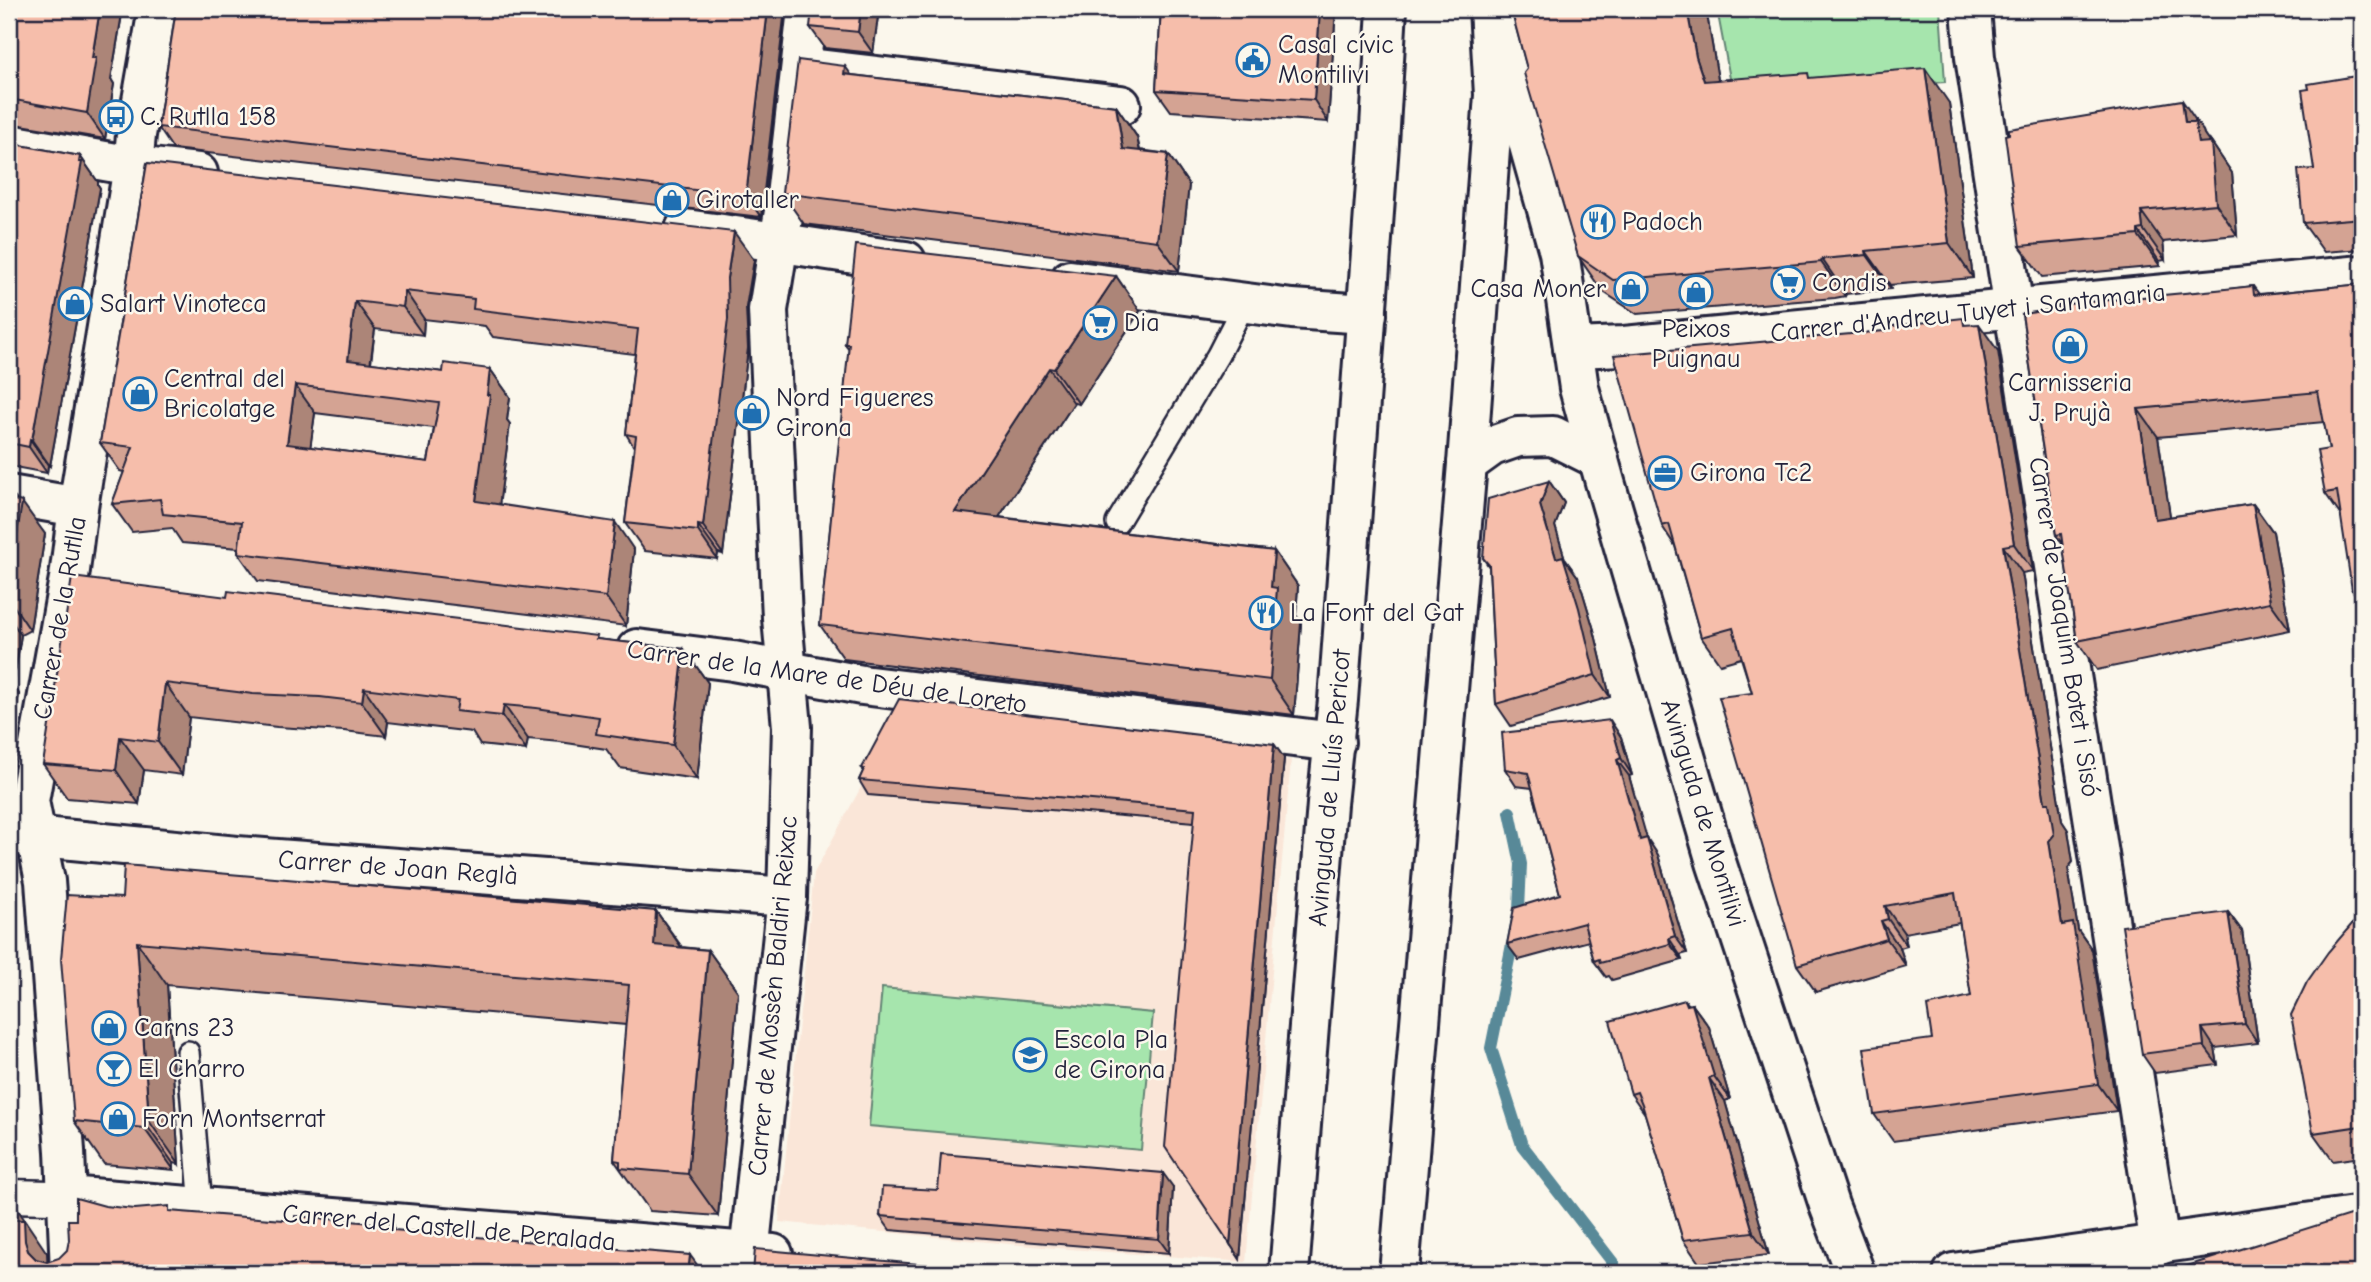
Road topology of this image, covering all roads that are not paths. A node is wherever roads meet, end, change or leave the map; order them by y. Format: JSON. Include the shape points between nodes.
{"nodes":[{"id":1,"x":158,"y":9,"type":"edge"},
{"id":2,"x":807,"y":9,"type":"edge"},
{"id":3,"x":1387,"y":9,"type":"edge"},
{"id":4,"x":1489,"y":9,"type":"edge"},
{"id":5,"x":1495,"y":9,"type":"edge"},
{"id":6,"x":1971,"y":9,"type":"edge"},
{"id":7,"x":801,"y":67,"type":"junction"},
{"id":8,"x":1121,"y":105,"type":"dead end"},
{"id":9,"x":9,"y":144,"type":"edge"},
{"id":10,"x":133,"y":166,"type":"junction"},
{"id":11,"x":236,"y":177,"type":"edge"},
{"id":12,"x":647,"y":225,"type":"edge"},
{"id":13,"x":779,"y":243,"type":"junction"},
{"id":14,"x":935,"y":264,"type":"edge"},
{"id":15,"x":2362,"y":275,"type":"edge"},
{"id":16,"x":1032,"y":276,"type":"edge"},
{"id":17,"x":1245,"y":302,"type":"junction"},
{"id":18,"x":2014,"y":310,"type":"junction"},
{"id":19,"x":1367,"y":314,"type":"junction"},
{"id":20,"x":1573,"y":348,"type":"junction"},
{"id":21,"x":1599,"y":459,"type":"junction"},
{"id":22,"x":1467,"y":464,"type":"junction"},
{"id":23,"x":9,"y":495,"type":"edge"},
{"id":24,"x":78,"y":507,"type":"junction"},
{"id":25,"x":1117,"y":523,"type":"dead end"},
{"id":26,"x":605,"y":645,"type":"edge"},
{"id":27,"x":787,"y":671,"type":"junction"},
{"id":28,"x":1335,"y":742,"type":"junction"},
{"id":29,"x":22,"y":835,"type":"edge"},
{"id":30,"x":787,"y":897,"type":"junction"},
{"id":31,"x":188,"y":1052,"type":"dead end"},
{"id":32,"x":9,"y":1196,"type":"edge"},
{"id":33,"x":59,"y":1196,"type":"junction"},
{"id":34,"x":201,"y":1207,"type":"junction"},
{"id":35,"x":2362,"y":1215,"type":"edge"},
{"id":36,"x":2160,"y":1245,"type":"junction"},
{"id":37,"x":813,"y":1257,"type":"edge"},
{"id":38,"x":748,"y":1263,"type":"edge"},
{"id":39,"x":70,"y":1273,"type":"edge"},
{"id":40,"x":1289,"y":1273,"type":"edge"},
{"id":41,"x":1399,"y":1273,"type":"edge"},
{"id":42,"x":1855,"y":1273,"type":"edge"},
{"id":43,"x":1953,"y":1273,"type":"edge"}],
"edges":[{"from":1,"to":10,"type":"street","name":"Carrer de la Rutlla"},
{"from":2,"to":7,"type":"street","name":"Carrer de Mossèn Baldiri Reixac"},
{"from":3,"to":19,"type":"street","name":"Avinguda de Lluís Pericot"},
{"from":4,"to":22,"type":"street","via":[[1494,95]]},
{"from":5,"to":20,"type":"street","via":[[1559,252]]},
{"from":6,"to":18,"type":"street","name":"Carrer de Joaquim Botet i Sisó"},
{"from":7,"to":8,"type":"street"},
{"from":7,"to":13,"type":"street","name":"Carrer de Mossèn Baldiri Reixac"},
{"from":9,"to":10,"type":"street"},
{"from":10,"to":11,"type":"street"},
{"from":10,"to":24,"type":"street","name":"Carrer de la Rutlla"},
{"from":12,"to":13,"type":"street"},
{"from":13,"to":14,"type":"street"},
{"from":13,"to":27,"type":"street","name":"Carrer de Mossèn Baldiri Reixac","via":[[768,310]]},
{"from":15,"to":18,"type":"street","name":"Carrer d'Andreu Tuyet i Santamaria"},
{"from":16,"to":17,"type":"street"},
{"from":17,"to":19,"type":"street"},
{"from":17,"to":25,"type":"lane"},
{"from":18,"to":20,"type":"street","name":"Carrer d'Andreu Tuyet i Santamaria"},
{"from":18,"to":36,"type":"street","name":"Carrer de Joaquim Botet i Sisó"},
{"from":19,"to":28,"type":"street","name":"Avinguda de Lluís Pericot"},
{"from":20,"to":21,"type":"street","name":"Avinguda de Montilivi","via":[[1578,388]]},
{"from":21,"to":22,"type":"street","via":[[1553,436],[1518,437],[1492,446]]},
{"from":21,"to":42,"type":"street","name":"Avinguda de Montilivi","via":[[1716,862]]},
{"from":22,"to":41,"type":"street"},
{"from":23,"to":24,"type":"street"},
{"from":24,"to":29,"type":"street","name":"Carrer de la Rutlla","via":[[86,581]]},
{"from":26,"to":27,"type":"street","name":"Carrer de la Mare de Déu de Loreto"},
{"from":27,"to":28,"type":"street","name":"Carrer de la Mare de Déu de Loreto","via":[[862,685]]},
{"from":27,"to":30,"type":"street","name":"Carrer de Mossèn Baldiri Reixac","via":[[792,727]]},
{"from":28,"to":40,"type":"street","name":"Avinguda de Lluís Pericot"},
{"from":29,"to":30,"type":"street","name":"Carrer de Joan Reglà","via":[[237,856]]},
{"from":29,"to":33,"type":"street","name":"Carrer de la Rutlla","via":[[45,881]]},
{"from":30,"to":38,"type":"street","name":"Carrer de Mossèn Baldiri Reixac"},
{"from":31,"to":34,"type":"lane"},
{"from":32,"to":33,"type":"street","name":"Carrer del Castell de Peralada"},
{"from":33,"to":34,"type":"street","name":"Carrer del Castell de Peralada"},
{"from":33,"to":39,"type":"street","name":"Carrer de la Rutlla"},
{"from":34,"to":38,"type":"street","name":"Carrer del Castell de Peralada"},
{"from":35,"to":36,"type":"street"},
{"from":36,"to":43,"type":"street"},
{"from":37,"to":38,"type":"street","name":"Carrer del Castell de Peralada"}]}
